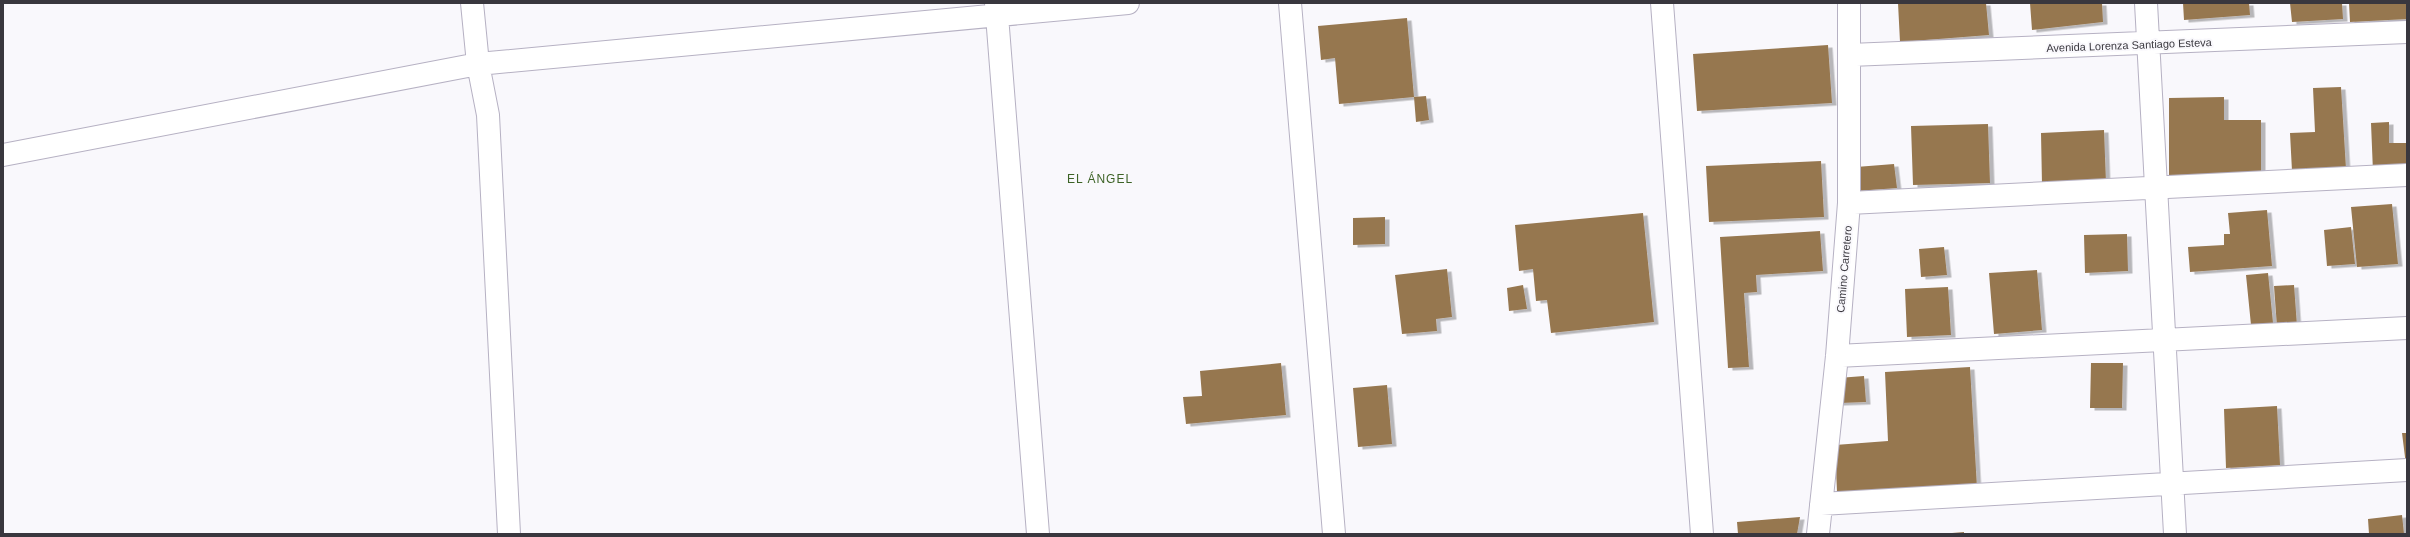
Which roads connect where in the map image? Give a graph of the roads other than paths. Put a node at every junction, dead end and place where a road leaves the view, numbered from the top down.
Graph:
1 (472, 3) edge
2 (1128, 3) edge
3 (1290, 3) edge
4 (1662, 3) edge
5 (1849, 3) edge
6 (2146, 3) edge
7 (996, 9) edge
8 (2407, 32) edge
9 (2148, 44) junction
10 (1850, 55) junction
11 (478, 64) junction
12 (3, 155) edge
13 (2407, 175) edge
14 (2156, 187) junction
15 (1849, 203) junction
16 (2407, 328) edge
17 (2165, 340) junction
18 (1837, 356) junction
19 (2407, 470) edge
20 (2173, 484) junction
21 (1821, 504) junction
22 (509, 534) edge
23 (1038, 534) edge
24 (1334, 534) edge
25 (1702, 534) edge
26 (1818, 534) edge
27 (2176, 534) edge

1 - 11 street
2 - 7 street
3 - 24 street
4 - 25 street
5 - 10 street, Camino Carretero
6 - 9 street
7 - 11 street
7 - 23 street
8 - 9 street, Avenida Lorenza Santiago Esteva
9 - 10 street, Avenida Lorenza Santiago Esteva
9 - 14 street
10 - 15 street, Camino Carretero
11 - 12 street
11 - 22 street
13 - 14 street
14 - 15 street
14 - 17 street
15 - 18 street, Camino Carretero
16 - 17 street
17 - 18 street
17 - 20 street
18 - 21 street, Camino Carretero
19 - 20 street
20 - 21 street
20 - 27 street
21 - 26 street, Camino Carretero

